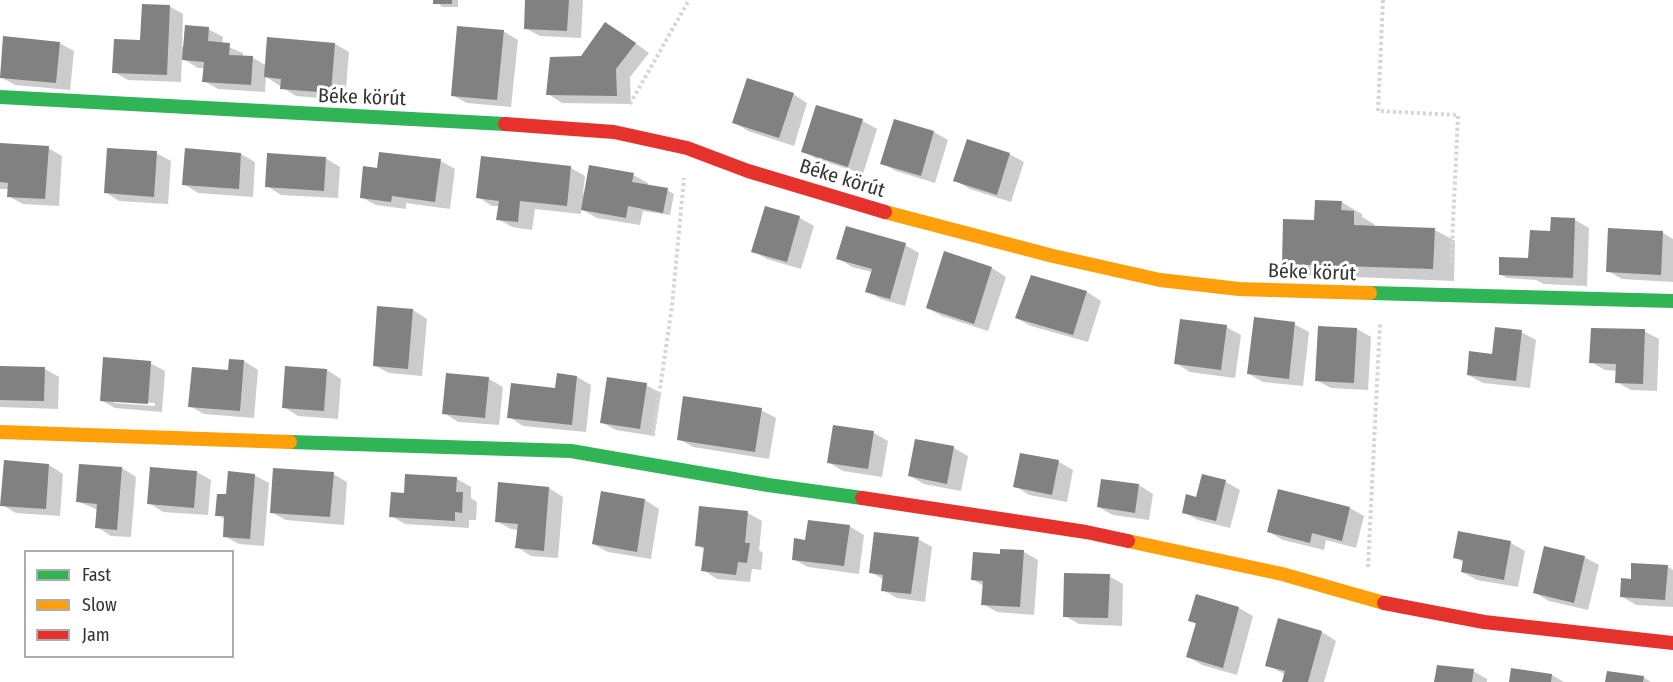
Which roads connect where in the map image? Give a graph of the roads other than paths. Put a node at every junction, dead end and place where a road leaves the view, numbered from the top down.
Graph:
1 (0, 97) edge
2 (1673, 301) edge
3 (0, 432) edge
4 (1673, 643) edge

1 - 2 street, Béke körút
3 - 4 street

